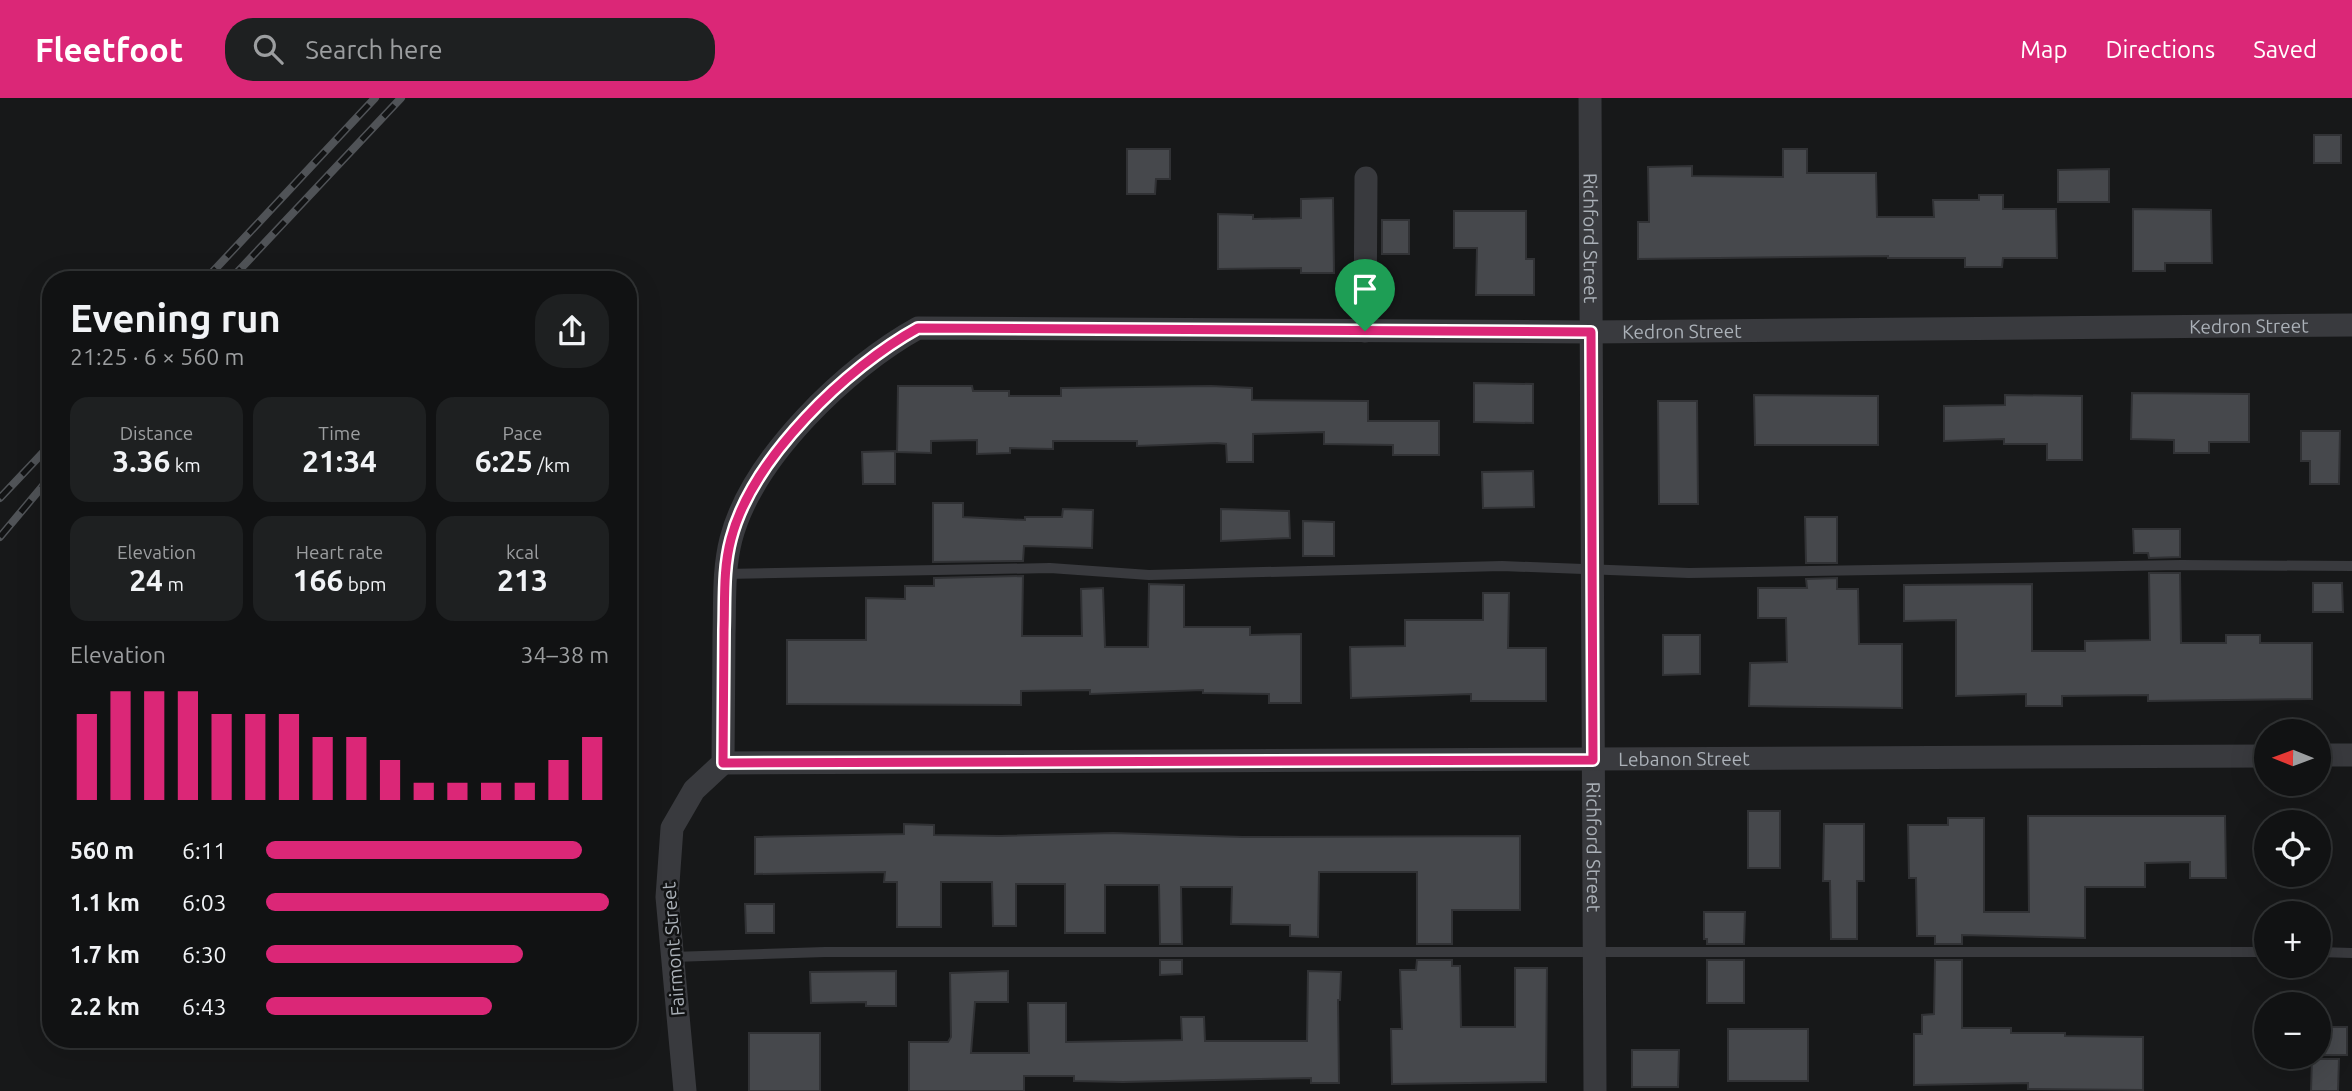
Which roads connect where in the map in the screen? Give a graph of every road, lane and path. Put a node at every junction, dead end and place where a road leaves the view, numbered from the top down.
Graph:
1 (1591, 98) edge
2 (1366, 178) dead end
3 (2352, 325) edge
4 (1365, 331) junction
5 (1591, 332) junction
6 (2352, 566) edge
7 (1592, 568) junction
8 (725, 574) junction
9 (2254, 755) edge
10 (2331, 755) edge
11 (2352, 755) edge
12 (1593, 760) junction
13 (723, 763) junction
14 (1594, 952) junction
15 (2254, 952) edge
16 (2331, 952) edge
17 (2352, 953) edge
18 (672, 957) junction
19 (685, 1091) edge
20 (1595, 1091) edge

1 - 5 street, Richford Street
2 - 4 street
3 - 5 street, Kedron Street
4 - 5 street, Kedron Street
4 - 8 street, Kedron Street
5 - 7 street, Richford Street
6 - 7 lane
7 - 8 lane
7 - 12 street, Richford Street
8 - 13 street
9 - 12 street, Lebanon Street
10 - 11 street
12 - 13 street, Lebanon Street
12 - 14 street, Richford Street
13 - 18 street, Fairmont Street
14 - 15 lane
14 - 18 lane
14 - 20 street, Richford Street
16 - 17 lane
18 - 19 street, Fairmont Street

